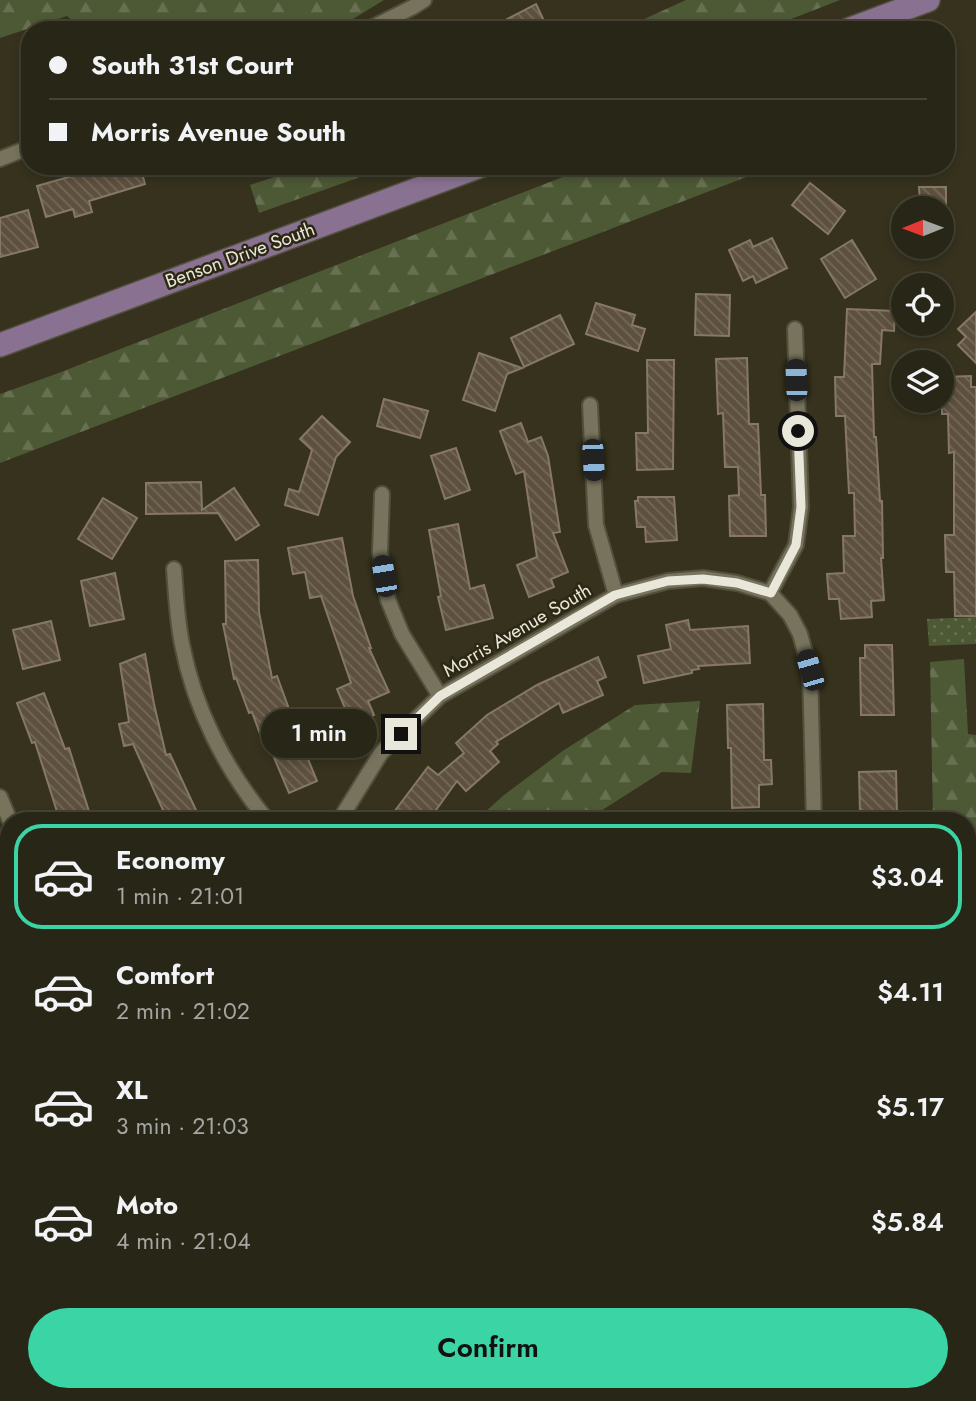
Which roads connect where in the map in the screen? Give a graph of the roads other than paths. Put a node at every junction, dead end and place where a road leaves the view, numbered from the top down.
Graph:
1 (424, 0) edge
2 (928, 0) edge
3 (385, 21) edge
4 (872, 21) edge
5 (21, 151) edge
6 (0, 159) edge
7 (456, 175) edge
8 (795, 329) dead end
9 (0, 345) edge
10 (590, 405) dead end
11 (382, 494) dead end
12 (174, 569) dead end
13 (771, 593) junction
14 (615, 595) junction
15 (440, 696) junction
16 (261, 812) edge
17 (345, 812) edge
18 (814, 812) edge

1 - 3 street
2 - 4 main road
5 - 6 street
7 - 9 main road, Benson Drive South
8 - 13 street
10 - 14 street
11 - 15 street
12 - 16 street
13 - 14 street, Morris Avenue South
13 - 18 street
14 - 15 street, Morris Avenue South
15 - 17 street, Morris Avenue South

